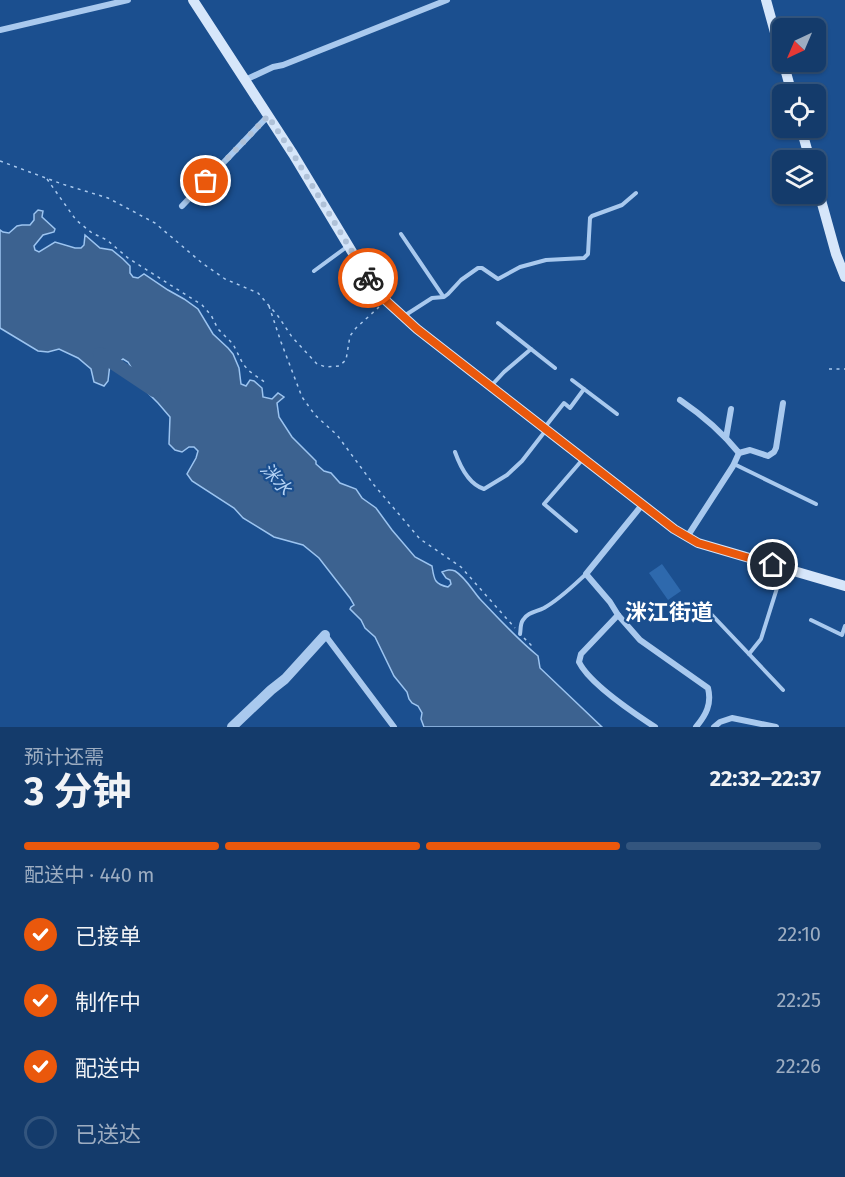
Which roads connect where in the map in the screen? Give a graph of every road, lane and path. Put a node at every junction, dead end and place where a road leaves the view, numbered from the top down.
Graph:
1 (128, 0) edge
2 (194, 0) edge
3 (447, 0) edge
4 (766, 0) edge
5 (0, 30) edge
6 (245, 80) junction
7 (789, 84) edge
8 (268, 116) junction
9 (0, 161) edge
10 (46, 178) junction
11 (636, 193) dead end
12 (822, 204) edge
13 (182, 206) dead end
14 (401, 234) dead end
15 (348, 246) junction
16 (314, 271) dead end
17 (845, 277) edge
18 (444, 297) junction
19 (386, 300) junction
20 (269, 304) junction
21 (404, 317) junction
22 (498, 323) dead end
23 (531, 349) junction
24 (555, 368) dead end
25 (829, 369) dead end
26 (845, 369) edge
27 (572, 380) dead end
28 (266, 383) dead end
29 (491, 386) junction
30 (584, 389) junction
31 (680, 400) dead end
32 (783, 403) dead end
33 (731, 409) dead end
34 (617, 414) dead end
35 (545, 429) junction
36 (726, 438) junction
37 (455, 452) dead end
38 (739, 453) junction
39 (584, 459) junction
40 (734, 464) junction
41 (816, 504) dead end
42 (642, 505) junction
43 (576, 531) dead end
44 (687, 537) junction
45 (783, 568) junction
46 (586, 574) junction
47 (845, 586) edge
48 (618, 615) junction
49 (712, 615) dead end
50 (811, 620) dead end
51 (845, 626) edge
52 (520, 634) junction
53 (325, 635) joint
54 (534, 648) dead end
55 (749, 654) junction
56 (783, 690) dead end
57 (232, 727) edge
58 (394, 727) edge
59 (655, 727) edge
60 (696, 727) edge
61 (714, 727) edge
62 (776, 727) edge

1 - 5 street
2 - 6 main road
3 - 6 street
4 - 7 main road
6 - 8 main road
8 - 13 street
8 - 15 main road
9 - 10 path
10 - 20 path
10 - 28 path
11 - 18 lane
12 - 17 main road
14 - 18 lane
15 - 16 lane
15 - 19 main road
18 - 21 lane
19 - 20 path
19 - 21 main road
20 - 52 path
21 - 29 main road
22 - 23 lane
23 - 24 lane
23 - 29 lane
25 - 26 path
27 - 30 lane
29 - 35 main road
30 - 34 lane
30 - 35 lane
31 - 36 street
32 - 38 street
33 - 36 street
35 - 37 lane
35 - 39 main road
36 - 38 street
38 - 40 street
39 - 42 main road
39 - 43 lane
40 - 41 lane
40 - 44 street
42 - 44 main road
42 - 46 street
44 - 45 main road
45 - 47 main road
45 - 55 lane
46 - 48 street
46 - 52 lane
48 - 59 street
48 - 60 street
49 - 55 lane
50 - 51 lane
52 - 54 path
53 - 57 street
53 - 58 street
55 - 56 lane
61 - 62 street

